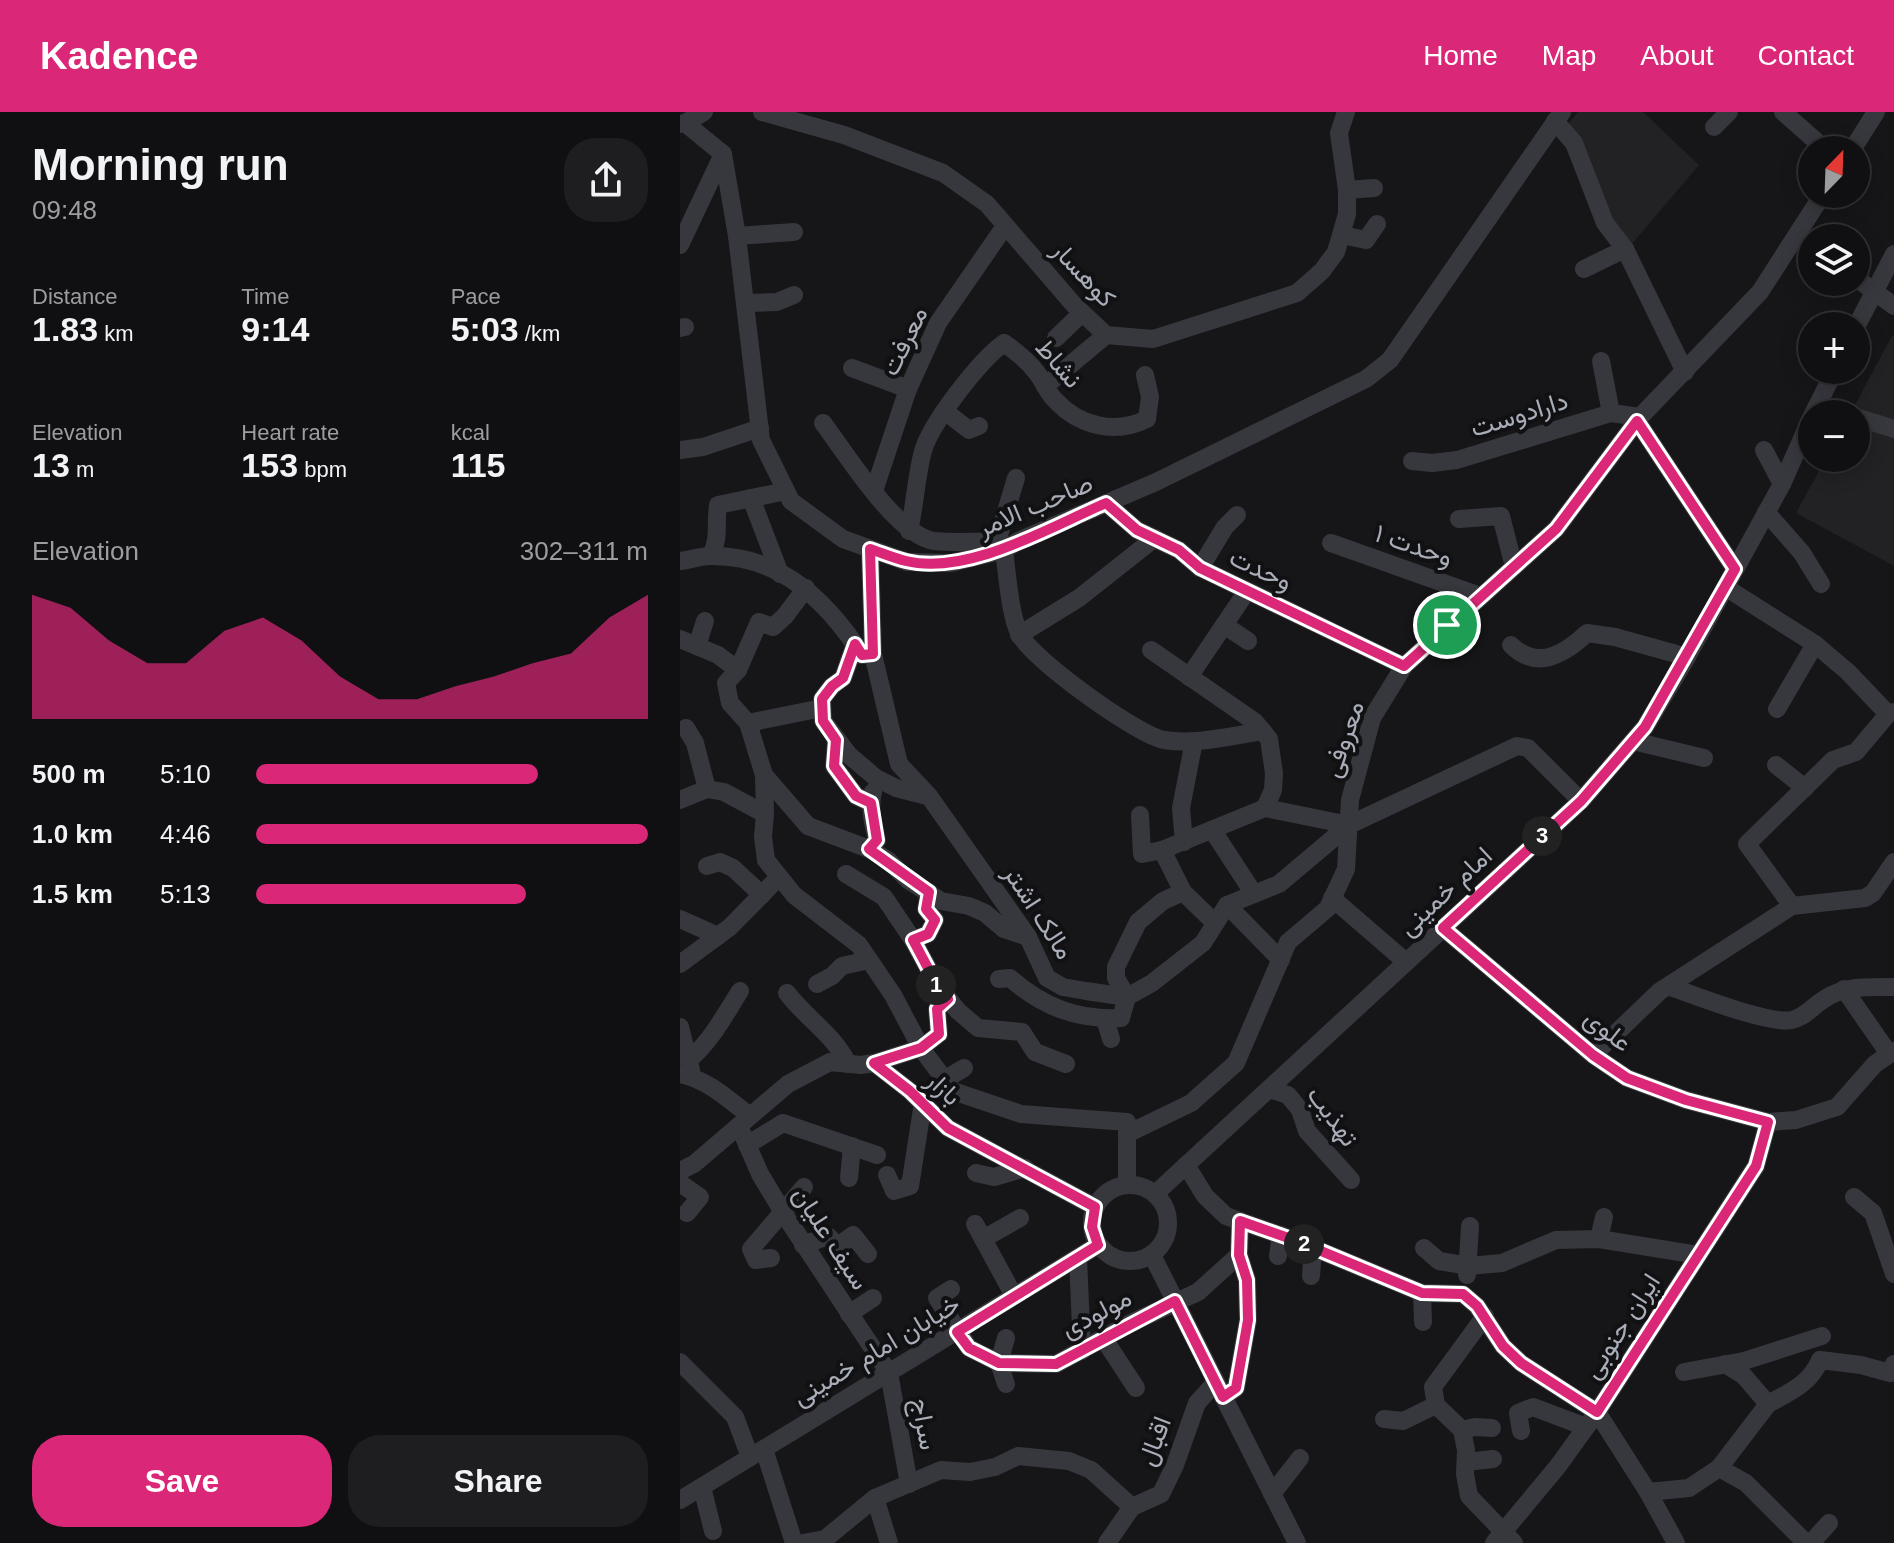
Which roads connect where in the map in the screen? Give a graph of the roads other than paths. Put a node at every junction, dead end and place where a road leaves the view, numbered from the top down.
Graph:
1 (704, 112) edge
2 (762, 112) edge
3 (1346, 112) edge
4 (1729, 112) edge
5 (1783, 112) edge
6 (1853, 112) edge
7 (1559, 117) edge
8 (1872, 118) edge
9 (682, 124) edge
10 (1714, 127) dead end
11 (1810, 136) edge
12 (1861, 136) edge
13 (723, 154) junction
14 (1374, 188) dead end
15 (1347, 190) junction
16 (1377, 224) dead end
17 (1005, 226) junction
18 (794, 232) dead end
19 (1342, 235) junction
20 (737, 236) junction
21 (680, 245) edge
22 (1798, 247) edge
23 (1625, 249) junction
24 (1894, 254) edge
25 (1584, 269) dead end
26 (1870, 288) edge
27 (1874, 291) junction
28 (794, 295) dead end
29 (745, 303) junction
30 (1894, 306) edge
31 (1864, 312) edge
32 (1082, 313) junction
33 (1106, 335) junction
34 (1056, 338) dead end
35 (1601, 361) dead end
36 (852, 368) dead end
37 (1685, 372) junction
38 (1145, 375) dead end
39 (1045, 386) junction
40 (908, 389) junction
41 (946, 412) junction
42 (1611, 413) junction
43 (1639, 419) junction
44 (1870, 421) edge
45 (823, 423) dead end
46 (979, 426) dead end
47 (760, 428) junction
48 (1894, 429) edge
49 (892, 442) junction
50 (1798, 448) edge
51 (680, 450) edge
52 (1764, 450) dead end
53 (922, 459) junction
54 (1412, 461) dead end
55 (1016, 478) dead end
56 (1782, 484) junction
57 (786, 491) junction
58 (874, 491) junction
59 (751, 498) junction
60 (1106, 503) junction
61 (1766, 512) junction
62 (1237, 515) dead end
63 (1459, 519) dead end
64 (909, 531) junction
65 (1155, 538) junction
66 (1331, 543) dead end
67 (1000, 546) junction
68 (870, 549) junction
69 (711, 556) junction
70 (680, 561) edge
71 (1514, 567) junction
72 (1200, 568) junction
73 (1735, 569) junction
74 (780, 574) junction
75 (1821, 584) dead end
76 (1725, 587) junction
77 (806, 588) junction
78 (1247, 591) junction
79 (1480, 596) junction
80 (705, 621) dead end
81 (1224, 625) junction
82 (1019, 635) junction
83 (1248, 641) dead end
84 (689, 643) edge
85 (855, 644) junction
86 (1815, 644) junction
87 (1511, 645) dead end
88 (1151, 650) dead end
89 (873, 654) junction
90 (1687, 657) junction
91 (1404, 666) junction
92 (738, 670) junction
93 (1189, 677) junction
94 (822, 708) junction
95 (1777, 709) dead end
96 (1891, 713) edge
97 (748, 723) junction
98 (686, 728) dead end
99 (1263, 731) junction
100 (836, 740) junction
101 (1194, 741) junction
102 (1633, 741) junction
103 (1704, 758) dead end
104 (1776, 765) dead end
105 (764, 775) junction
106 (876, 778) junction
107 (1805, 788) junction
108 (707, 789) junction
109 (929, 796) junction
110 (680, 800) edge
111 (1581, 801) junction
112 (871, 803) junction
113 (1265, 808) junction
114 (765, 814) junction
115 (1140, 815) dead end
116 (1349, 825) junction
117 (1213, 831) junction
118 (1184, 842) junction
119 (869, 849) junction
120 (1162, 850) junction
121 (1894, 862) edge
122 (707, 866) dead end
123 (846, 874) dead end
124 (779, 877) junction
125 (959, 889) dead end
126 (929, 892) junction
127 (1183, 892) junction
128 (1254, 894) junction
129 (762, 895) junction
130 (1332, 898) junction
131 (1227, 905) junction
132 (969, 906) junction
133 (1792, 906) junction
134 (680, 919) edge
135 (1214, 922) junction
136 (1443, 928) junction
137 (718, 936) junction
138 (1028, 937) junction
139 (913, 940) junction
140 (869, 960) junction
141 (1281, 960) junction
142 (1406, 962) junction
143 (680, 964) edge
144 (999, 979) dead end
145 (1054, 981) junction
146 (817, 984) dead end
147 (1668, 986) junction
148 (1894, 987) edge
149 (1844, 989) junction
150 (740, 991) dead end
151 (787, 993) dead end
152 (1127, 997) junction
153 (948, 999) junction
154 (1041, 1003) junction
155 (1105, 1019) junction
156 (680, 1027) edge
157 (1022, 1032) junction
158 (1111, 1039) dead end
159 (921, 1048) junction
160 (1892, 1052) edge
161 (1593, 1055) junction
162 (874, 1063) junction
163 (848, 1064) junction
164 (1066, 1064) dead end
165 (964, 1068) dead end
166 (684, 1072) edge
167 (944, 1080) junction
168 (1269, 1089) junction
169 (923, 1103) junction
170 (745, 1121) junction
171 (1768, 1122) junction
172 (1127, 1128) junction
173 (747, 1145) junction
174 (852, 1146) junction
175 (877, 1155) dead end
176 (1186, 1165) junction
177 (1025, 1168) junction
178 (680, 1171) edge
179 (976, 1173) dead end
180 (887, 1175) dead end
181 (849, 1178) dead end
182 (1351, 1180) dead end
183 (680, 1183) edge
184 (1127, 1185) junction
185 (804, 1187) dead end
186 (1155, 1194) junction
187 (1854, 1197) dead end
188 (1095, 1207) junction
189 (687, 1213) dead end
190 (1873, 1213) junction
191 (784, 1214) junction
192 (1604, 1217) dead end
193 (1020, 1218) dead end
194 (1240, 1221) junction
195 (1894, 1223) edge
196 (1470, 1226) dead end
197 (1281, 1235) junction
198 (1599, 1239) junction
199 (803, 1245) junction
200 (1098, 1245) junction
201 (1313, 1248) junction
202 (1424, 1248) dead end
203 (868, 1254) dead end
204 (1152, 1255) junction
205 (1239, 1255) junction
206 (1698, 1255) junction
207 (1278, 1256) dead end
208 (771, 1258) dead end
209 (1078, 1258) junction
210 (1469, 1266) junction
211 (1894, 1274) edge
212 (1311, 1276) dead end
213 (951, 1289) dead end
214 (1422, 1293) junction
215 (1463, 1294) junction
216 (1014, 1296) junction
217 (873, 1298) dead end
218 (1175, 1301) junction
219 (849, 1314) junction
220 (1485, 1316) junction
221 (1423, 1322) dead end
222 (957, 1332) junction
223 (1822, 1336) dead end
224 (1006, 1338) dead end
225 (1104, 1339) junction
226 (1082, 1351) junction
227 (680, 1362) edge
228 (999, 1363) junction
229 (1725, 1364) junction
230 (1894, 1364) edge
231 (1684, 1372) dead end
232 (889, 1373) junction
233 (1006, 1384) dead end
234 (1136, 1388) dead end
235 (1220, 1390) junction
236 (1768, 1404) junction
237 (1436, 1405) junction
238 (1384, 1419) dead end
239 (1592, 1419) junction
240 (1492, 1428) dead end
241 (1462, 1430) junction
242 (1521, 1431) dead end
243 (757, 1453) junction
244 (1300, 1458) dead end
245 (1493, 1459) dead end
246 (1466, 1462) junction
247 (1719, 1468) junction
248 (909, 1484) junction
249 (702, 1487) junction
250 (1648, 1492) junction
251 (1272, 1494) junction
252 (875, 1498) junction
253 (680, 1500) edge
254 (1132, 1507) junction
255 (1829, 1523) dead end
256 (713, 1531) dead end
257 (1504, 1540) edge
258 (803, 1542) edge
259 (889, 1543) edge
260 (1107, 1543) edge
261 (1297, 1543) edge
262 (1676, 1543) edge
263 (1809, 1543) edge

1 - 9 street
2 - 17 street, کوهسار
3 - 15 street, کوهسار
4 - 10 street
5 - 11 street
6 - 8 street
7 - 23 street
7 - 60 street, صاحب الامر
8 - 12 street
9 - 13 street
13 - 20 street, صاحب الامر
13 - 21 street
14 - 15 street
15 - 19 street, کوهسار
16 - 19 street
17 - 32 street, کوهسار
17 - 40 street, معرفت
18 - 20 street
19 - 33 street, کوهسار
20 - 29 street, صاحب الامر
22 - 37 street, معروفی
23 - 25 street
23 - 37 street
24 - 27 street
26 - 27 street
27 - 30 street
27 - 31 street
28 - 29 street
29 - 47 street, صاحب الامر
32 - 33 street, کوهسار
32 - 34 street
33 - 39 street
35 - 42 street
36 - 40 street
37 - 43 street, معروفی
38 - 39 street, نشاط
39 - 41 street, نشاط
40 - 49 street, معرفت
41 - 46 street
41 - 53 street, نشاط
42 - 43 street, دارادوست
42 - 54 street, دارادوست
43 - 71 street, معروفی
43 - 73 street
44 - 48 street
45 - 58 street
47 - 51 street
47 - 57 street, صاحب الامر
49 - 53 street
49 - 58 street, معرفت
50 - 56 street, امام خمینی
52 - 56 street
53 - 64 street, نشاط
55 - 67 street
56 - 61 street, امام خمینی
57 - 59 street
57 - 68 street, صاحب الامر
58 - 64 street
59 - 69 street
59 - 74 street
60 - 65 street, وحدت
60 - 67 street, صاحب الامر
61 - 73 street, امام خمینی
61 - 75 street
62 - 72 street
63 - 71 street
64 - 67 street
65 - 72 street, وحدت
65 - 82 street
66 - 79 street, وحدت ۱
67 - 68 street, صاحب الامر
67 - 82 street
68 - 89 street, مالک اشتر
69 - 70 street
69 - 74 street
71 - 79 street, معروفی
72 - 78 street, وحدت
73 - 76 street, امام خمینی
74 - 77 street
76 - 86 street
76 - 90 street, امام خمینی
77 - 85 street
77 - 92 street
78 - 81 street
78 - 91 street, وحدت
79 - 91 street, معروفی
80 - 84 street
81 - 83 street
81 - 93 street
82 - 101 street
84 - 92 street
85 - 89 street
85 - 94 street
86 - 95 street
86 - 96 street
87 - 90 street
88 - 93 street
89 - 109 street, مالک اشتر
90 - 102 street, امام خمینی
91 - 116 street, معروفی
92 - 97 street
93 - 99 street
94 - 97 street
94 - 100 street
96 - 107 street
97 - 105 street
98 - 108 street
99 - 101 street
99 - 113 street
100 - 106 street
100 - 112 street
101 - 118 street
102 - 103 street
102 - 111 street, امام خمینی
104 - 107 street
105 - 114 street
105 - 119 street
106 - 109 street
106 - 112 street
107 - 133 street
108 - 110 street
108 - 114 street
109 - 138 street, مالک اشتر
111 - 116 street
111 - 136 street, امام خمینی
112 - 119 street
113 - 116 street
113 - 117 street
114 - 124 street
115 - 120 street
116 - 128 street
116 - 130 street, معروفی
117 - 118 street
117 - 128 street
118 - 120 street
119 - 126 street
120 - 127 street
121 - 133 street
122 - 129 street
123 - 139 street
124 - 129 street
124 - 140 street
125 - 132 street
126 - 132 street
126 - 139 street
127 - 135 street
127 - 152 street
128 - 131 street
129 - 137 street
130 - 141 street, معروفی
130 - 142 street
131 - 135 street
131 - 141 street
132 - 138 street
133 - 147 street
134 - 137 street
135 - 152 street
136 - 142 street, امام خمینی
136 - 161 street, علوی
137 - 143 street
138 - 145 street, مالک اشتر
139 - 153 street
140 - 146 street
140 - 159 street
141 - 172 street, معروفی
142 - 168 street, امام خمینی
144 - 154 street
145 - 152 street, مالک اشتر
145 - 154 street
147 - 149 street
147 - 161 street
148 - 149 street
149 - 160 street
150 - 166 street
151 - 163 street
152 - 155 street
153 - 157 street
153 - 159 street
154 - 155 street
154 - 157 street
155 - 158 street
156 - 166 street
157 - 164 street
159 - 162 street
159 - 167 street
160 - 171 street
161 - 171 street, علوی
162 - 163 street
162 - 169 street, بازار
163 - 170 street
165 - 167 street
166 - 170 street
167 - 172 street
168 - 176 street, امام خمینی
168 - 182 street, تهذیب
169 - 177 street, بازار
169 - 180 street
170 - 173 street, سیف علیان
170 - 178 street
171 - 206 street, ایران جنوبی
172 - 184 street
173 - 174 street
173 - 191 street, سیف علیان
174 - 175 street
174 - 181 street
176 - 186 street, امام خمینی
176 - 194 street
177 - 179 street
177 - 188 street, بازار
183 - 189 street
184 - 186 street
184 - 188 street
185 - 191 street
186 - 204 street
187 - 190 street
188 - 200 street
190 - 195 street
190 - 211 street
191 - 199 street, سیف علیان
191 - 208 street
192 - 198 street
193 - 216 street
194 - 197 street
194 - 205 street, اقبال
196 - 210 street
197 - 201 street
197 - 207 street
198 - 206 street
198 - 210 street
199 - 203 street
199 - 219 street, سیف علیان
200 - 204 street
200 - 209 street, خیابان امام خمینی
201 - 212 street
201 - 214 street
202 - 210 street
204 - 218 street
205 - 218 street, مولودی
205 - 235 street, اقبال
206 - 239 street, ایران جنوبی
209 - 216 street, خیابان امام خمینی
209 - 226 street
210 - 215 street
213 - 222 street
214 - 215 street
214 - 221 street
215 - 220 street
216 - 222 street, خیابان امام خمینی
217 - 219 street
218 - 225 street, مولودی
218 - 235 street
219 - 232 street, سیف علیان
220 - 237 street
220 - 239 street
222 - 228 street, مولودی
222 - 232 street, خیابان امام خمینی
223 - 229 street
224 - 228 street
225 - 226 street, مولودی
225 - 234 street
226 - 228 street, مولودی
227 - 243 street
228 - 233 street
229 - 231 street
229 - 236 street
230 - 236 street
232 - 243 street, خیابان امام خمینی
232 - 248 street, سراج
235 - 251 street
235 - 254 street, اقبال
236 - 247 street
237 - 238 street
237 - 241 street
239 - 242 street
239 - 250 street
239 - 257 street, ایران جنوبی
240 - 241 street
241 - 246 street
243 - 249 street, خیابان امام خمینی
243 - 258 street
244 - 251 street
245 - 246 street
246 - 257 street
247 - 250 street
247 - 263 street
248 - 252 street
248 - 254 street
249 - 253 street, خیابان امام خمینی
249 - 256 street
250 - 262 street
251 - 261 street
252 - 258 street
252 - 259 street
254 - 260 street
255 - 263 street

